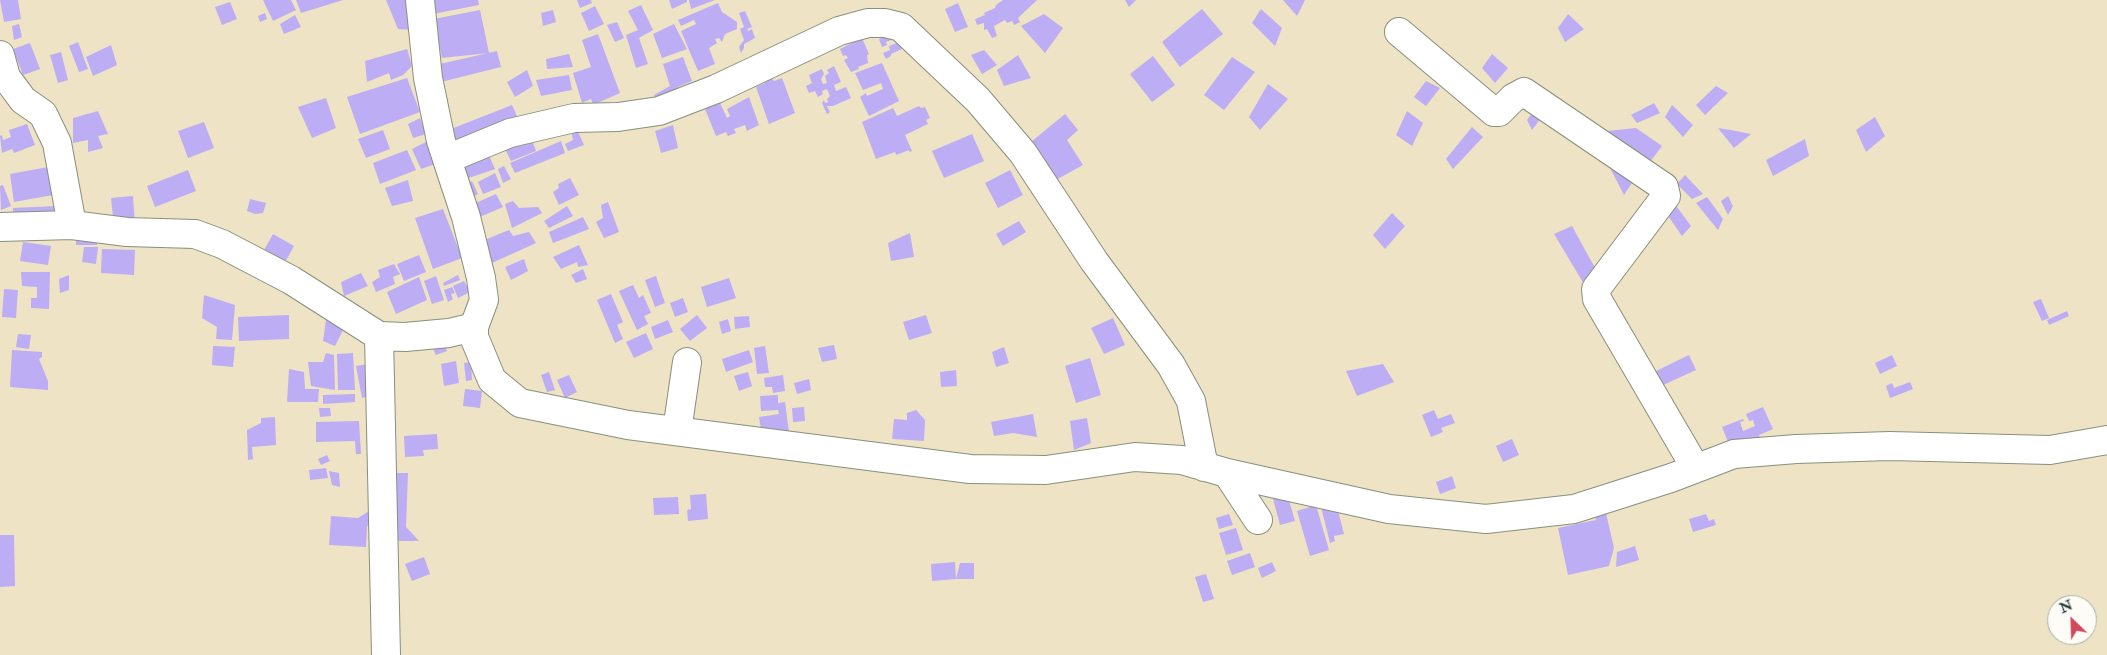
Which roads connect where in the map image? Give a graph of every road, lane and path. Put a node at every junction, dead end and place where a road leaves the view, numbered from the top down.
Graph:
1 (420, 0) edge
2 (1399, 32) dead end
3 (0, 55) edge
4 (447, 159) junction
5 (72, 225) junction
6 (0, 227) edge
7 (474, 327) junction
8 (380, 336) junction
9 (688, 362) dead end
10 (677, 432) junction
11 (2107, 440) edge
12 (1695, 467) junction
13 (1216, 470) junction
14 (1258, 520) dead end
15 (386, 655) edge

1 - 4 street
2 - 12 street
3 - 5 street
4 - 7 street
4 - 13 street
5 - 6 street
5 - 8 street
7 - 8 street
7 - 10 street
8 - 15 street
9 - 10 street
10 - 13 street
11 - 12 street
12 - 13 street
13 - 14 street

